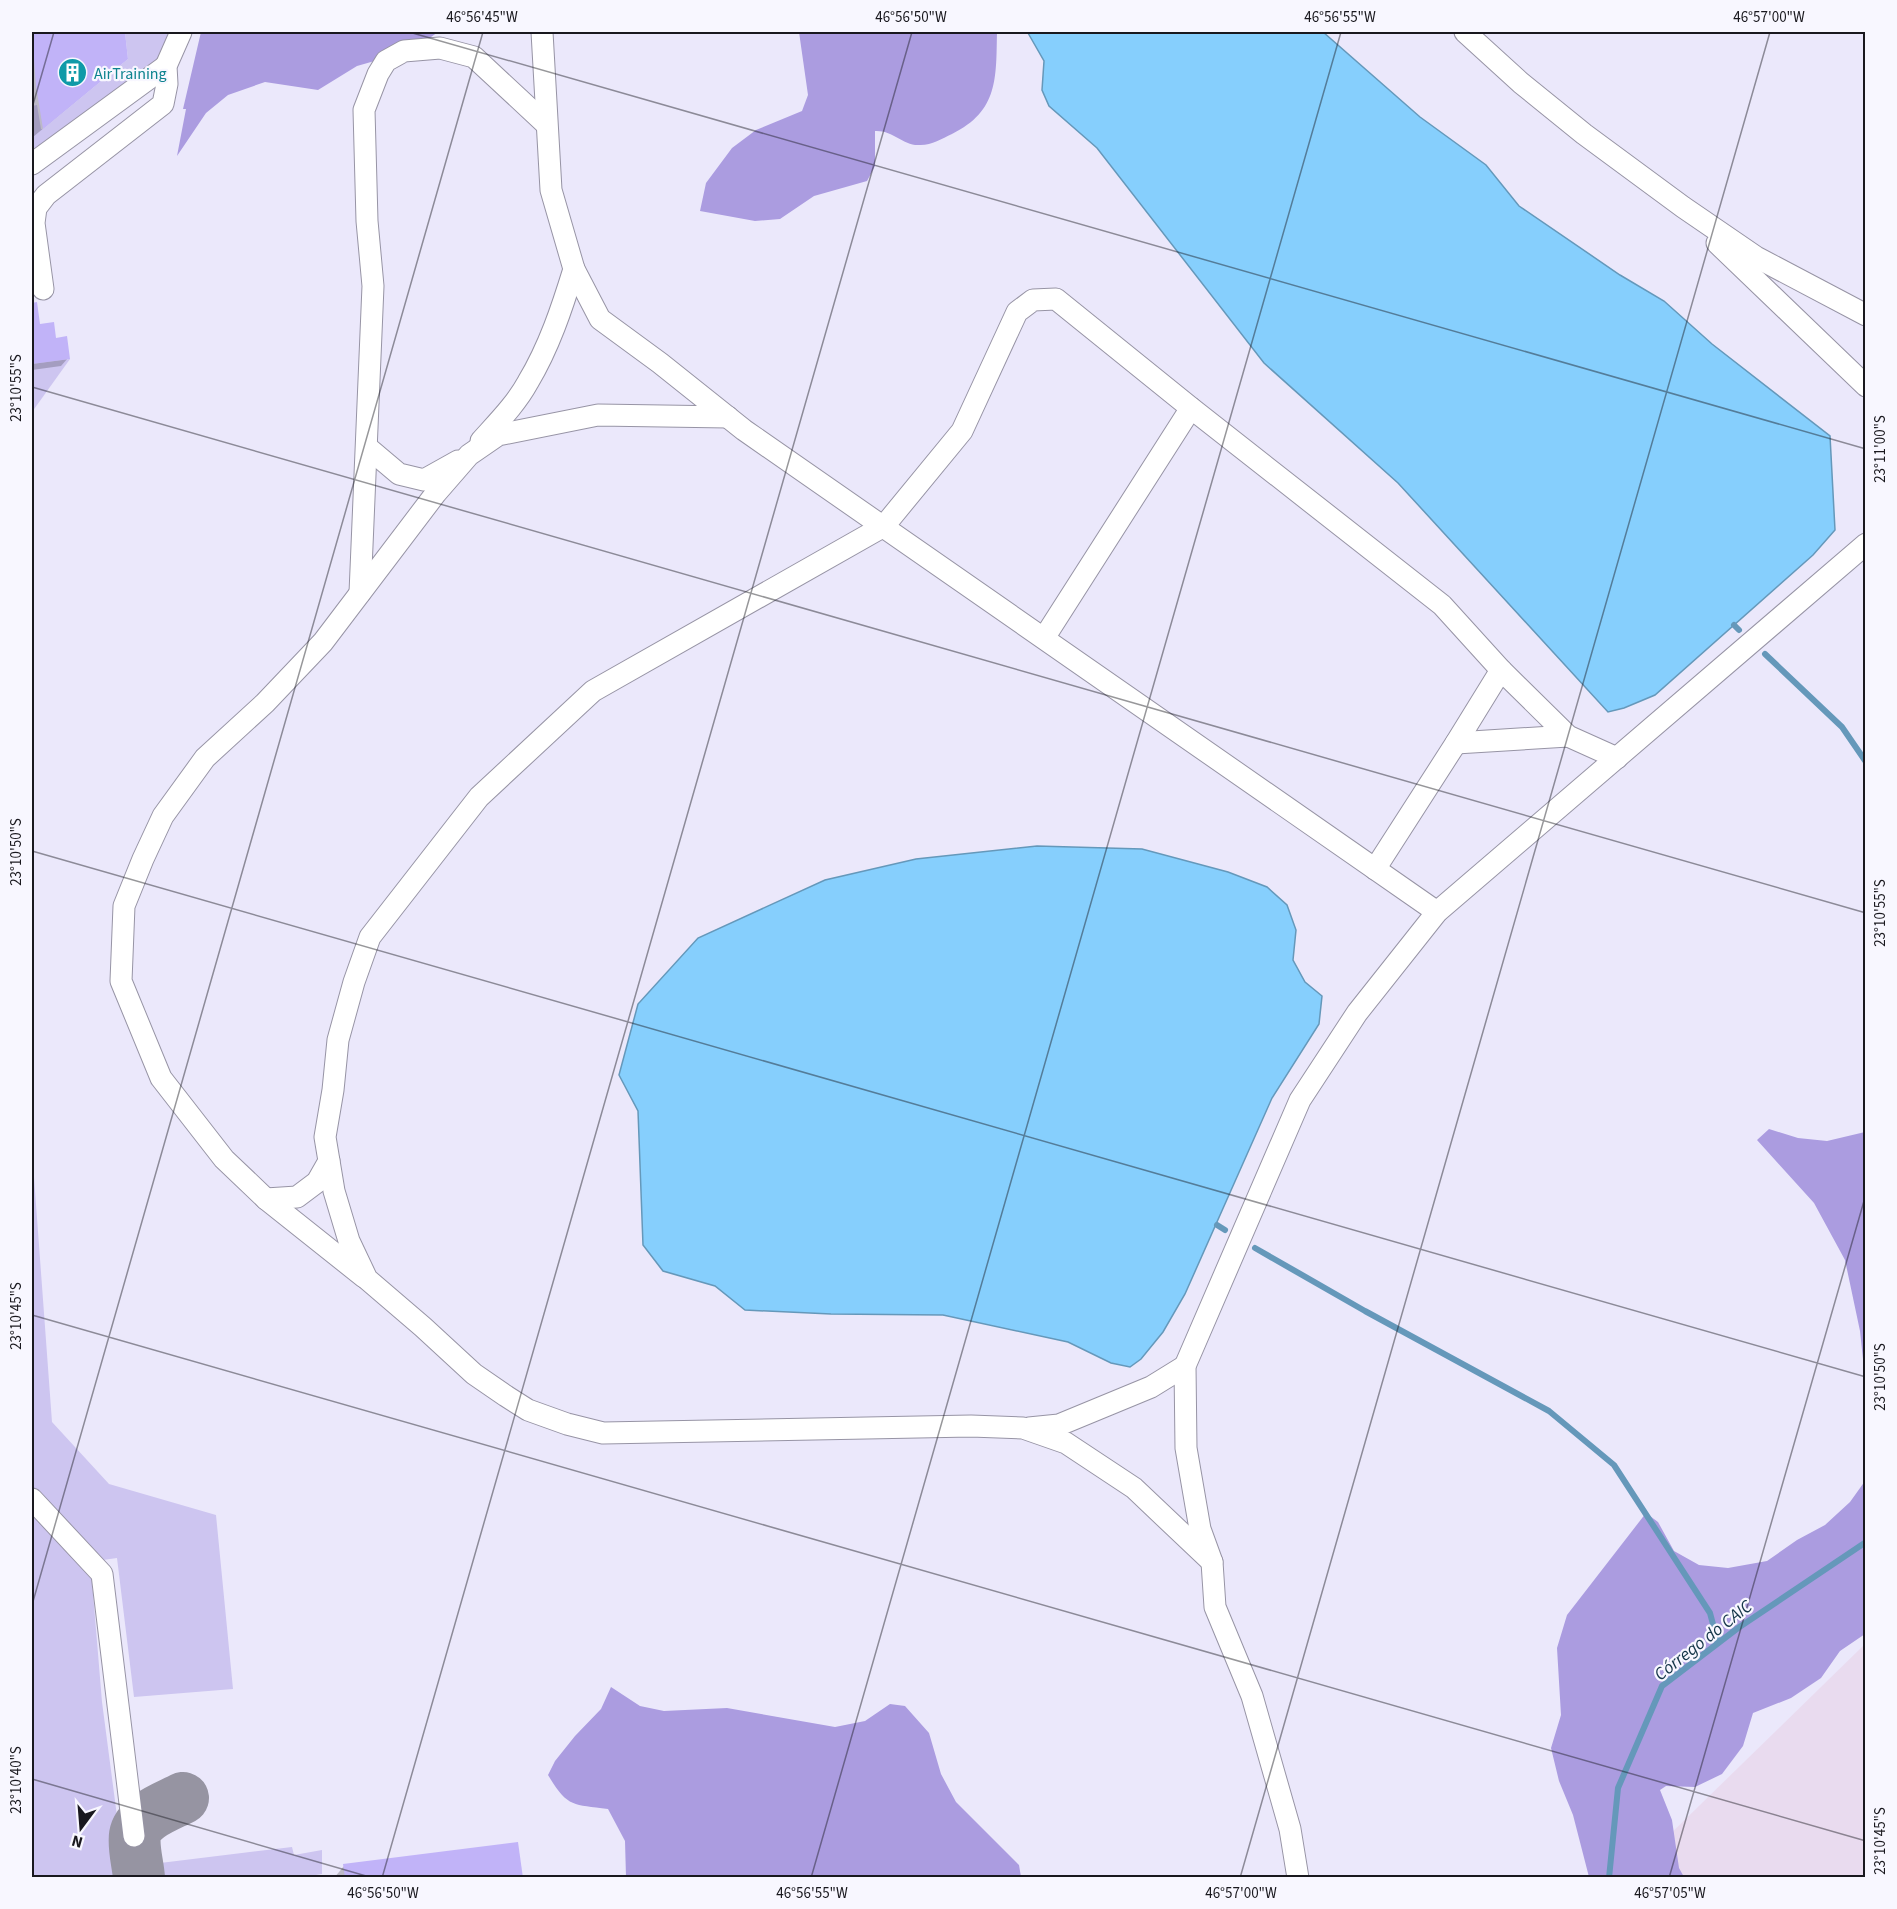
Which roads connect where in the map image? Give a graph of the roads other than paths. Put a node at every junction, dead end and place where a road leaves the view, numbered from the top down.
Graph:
1 (181, 32) edge
2 (542, 32) edge
3 (1465, 32) edge
4 (166, 75) junction
5 (546, 124) junction
6 (32, 164) edge
7 (1673, 200) junction
8 (574, 269) junction
9 (43, 289) dead end
10 (1866, 315) edge
11 (1866, 386) edge
12 (1191, 408) junction
13 (728, 417) junction
14 (367, 447) junction
15 (469, 455) junction
16 (884, 526) junction
17 (1866, 544) edge
18 (360, 593) junction
19 (1044, 638) junction
20 (1501, 670) junction
21 (1568, 736) junction
22 (1456, 742) junction
23 (1617, 758) junction
24 (1375, 869) junction
25 (1437, 912) junction
26 (329, 1161) junction
27 (266, 1199) junction
28 (367, 1279) junction
29 (1185, 1366) junction
30 (1023, 1428) junction
31 (32, 1499) edge
32 (1212, 1562) junction
33 (134, 1836) dead end
34 (1298, 1878) edge

1 - 4 street
2 - 5 street
3 - 7 street
4 - 6 street
4 - 9 street
5 - 8 street
5 - 14 street
7 - 10 street
7 - 11 street
8 - 13 street
8 - 15 street
12 - 16 street
12 - 19 street
12 - 20 street
13 - 15 street
13 - 16 street
14 - 15 street
14 - 18 street
15 - 18 street
16 - 19 street
16 - 26 street
17 - 23 street
18 - 27 street
19 - 24 street
20 - 21 street
20 - 22 street
21 - 22 street
21 - 23 street
22 - 24 street
23 - 25 street
24 - 25 street
25 - 29 street
26 - 27 street
26 - 28 street
27 - 28 street
28 - 30 street
29 - 30 street
29 - 32 street
30 - 32 street
31 - 33 street
32 - 34 street

